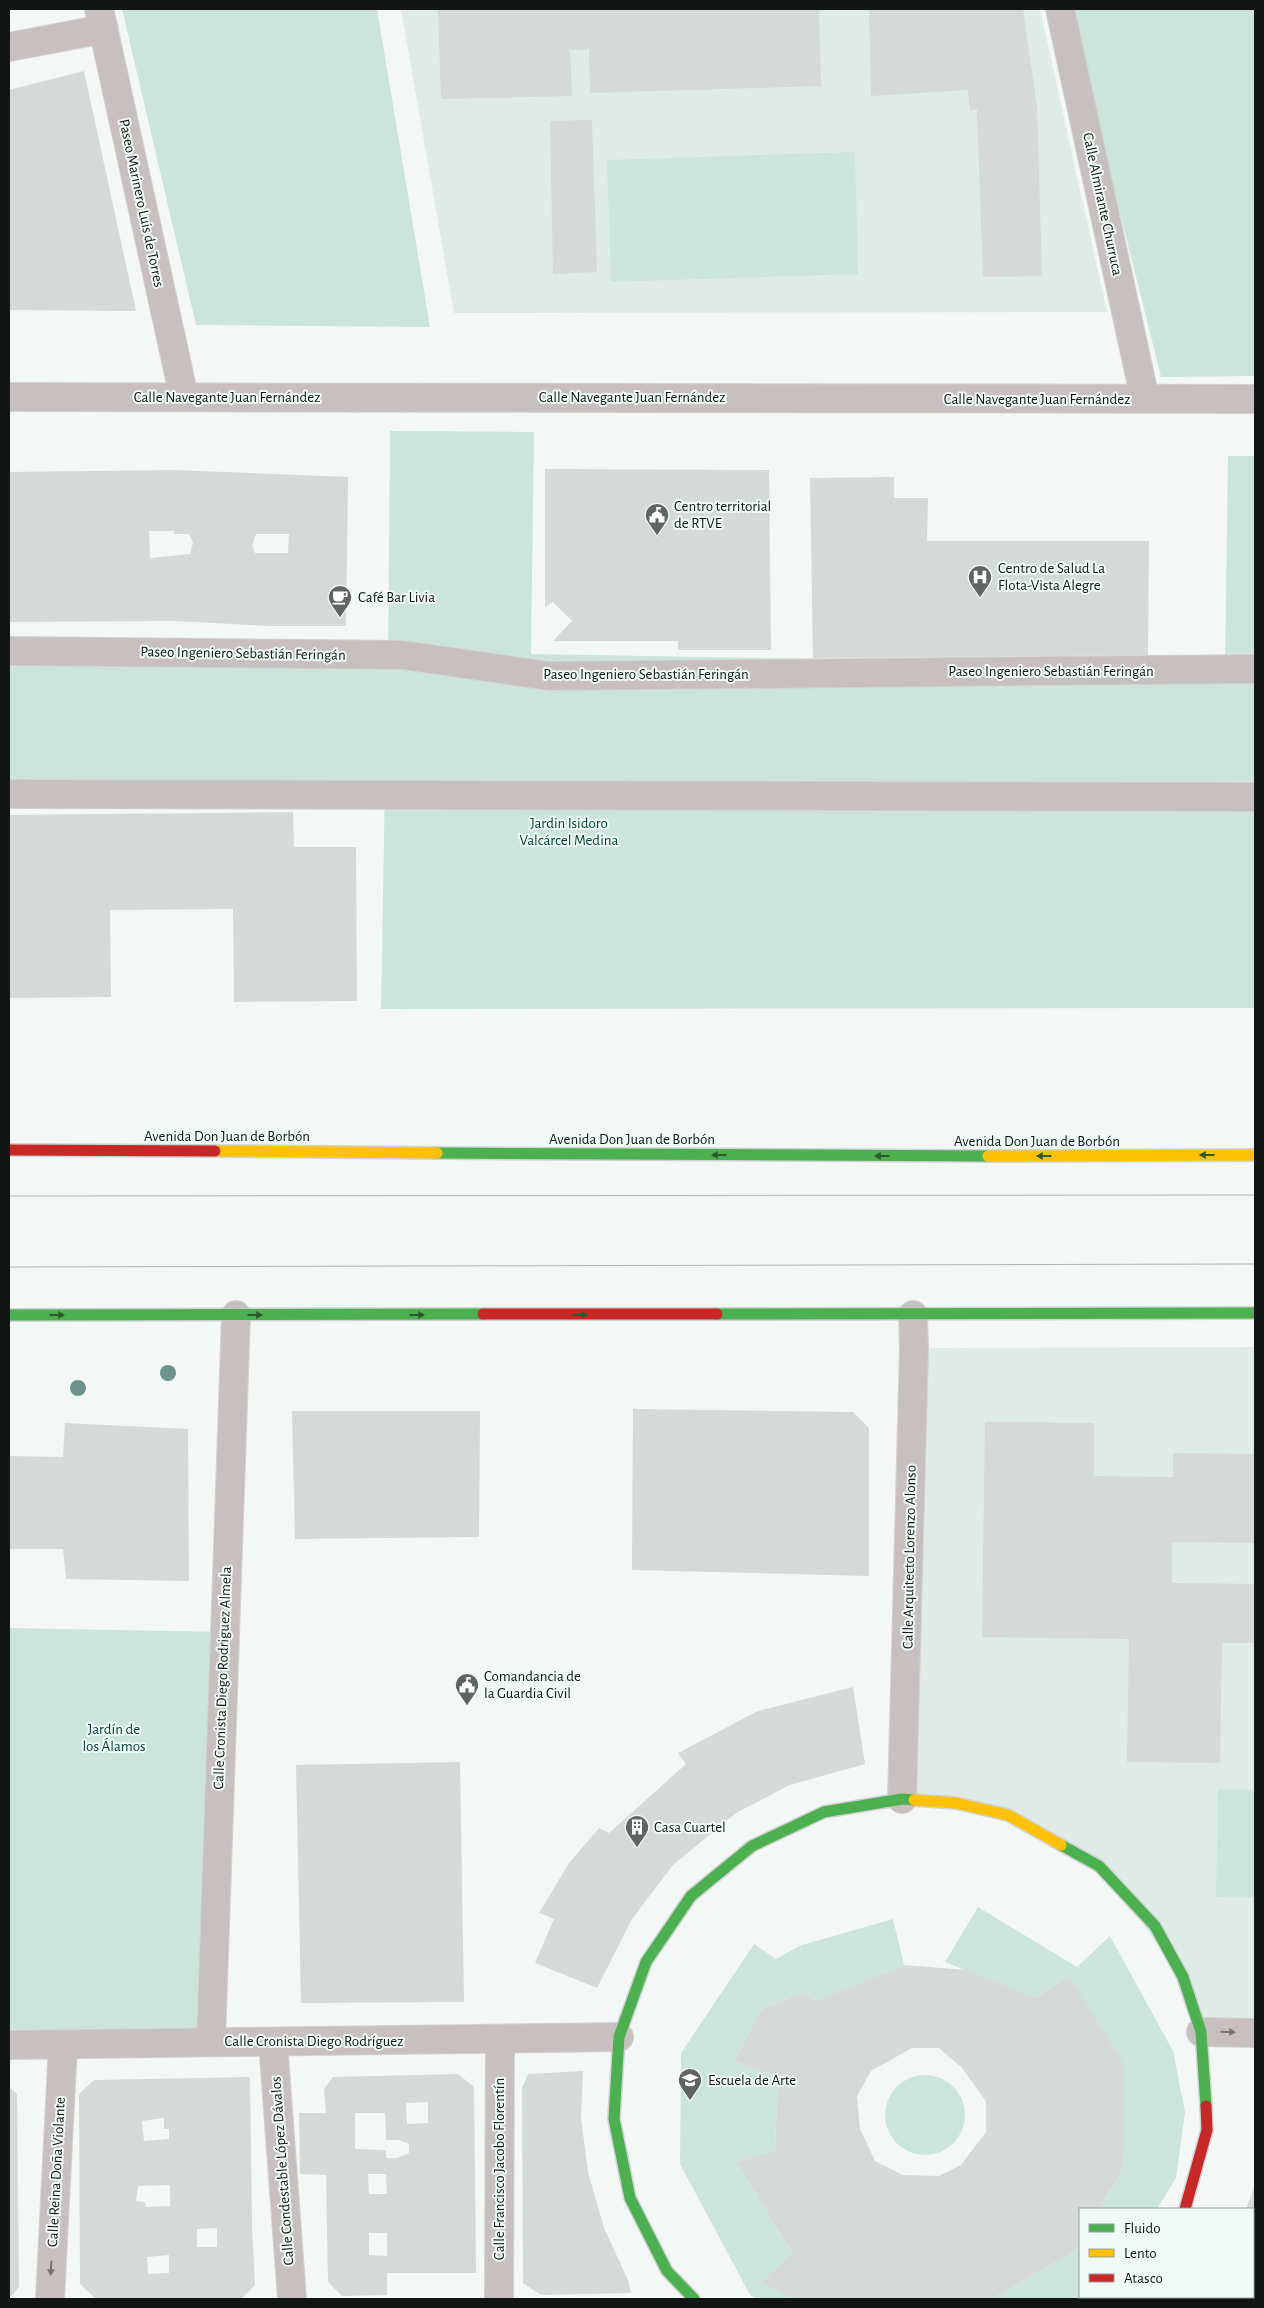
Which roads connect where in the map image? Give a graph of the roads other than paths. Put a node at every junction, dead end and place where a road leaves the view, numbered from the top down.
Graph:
1 (1060, 9) edge
2 (102, 19) edge
3 (9, 47) edge
4 (184, 396) junction
5 (9, 397) edge
6 (1145, 399) junction
7 (1255, 399) edge
8 (9, 651) edge
9 (1255, 669) edge
10 (9, 794) edge
11 (1255, 797) edge
12 (9, 1150) edge
13 (1255, 1155) edge
14 (1255, 1312) edge
15 (9, 1315) edge
16 (236, 1315) junction
17 (913, 1315) junction
18 (902, 1799) junction
19 (1201, 2032) junction
20 (1255, 2033) edge
21 (619, 2037) junction
22 (500, 2039) junction
23 (211, 2042) junction
24 (272, 2042) junction
25 (63, 2044) junction
26 (9, 2045) edge
27 (1185, 2208) edge
28 (50, 2299) edge
29 (292, 2299) edge
30 (499, 2299) edge
31 (694, 2299) edge

1 - 6 street, Calle Almirante Churruca
2 - 3 street
2 - 4 street, Paseo Marinero Luis de Torres
4 - 5 street, Calle Navegante Juan Fernández
4 - 6 street, Calle Navegante Juan Fernández
6 - 7 street, Calle Navegante Juan Fernández
8 - 9 street, Paseo Ingeniero Sebastián Feringán
10 - 11 street
13 -> 12 main road, Avenida Don Juan de Borbón
14 - 17 main road
15 -> 16 main road
16 -> 17 main road
16 - 23 street, Calle Cronista Diego Rodriguez Almela
17 - 18 street, Calle Arquitecto Lorenzo Alonso
18 - 19 main road
18 - 21 main road
19 -> 20 street
19 - 27 main road
21 - 22 street, Calle Cronista Diego Rodríguez
21 - 31 main road
22 - 24 street, Calle Cronista Diego Rodríguez
22 - 30 street, Calle Francisco Jacobo Florentín
23 - 24 street, Calle Cronista Diego Rodríguez
23 - 25 street, Calle Cronista Diego Rodríguez
24 - 29 street, Calle Condestable López Dávalos
25 - 26 street, Calle Cronista Diego Rodríguez
25 -> 28 street, Calle Reina Doña Violante

